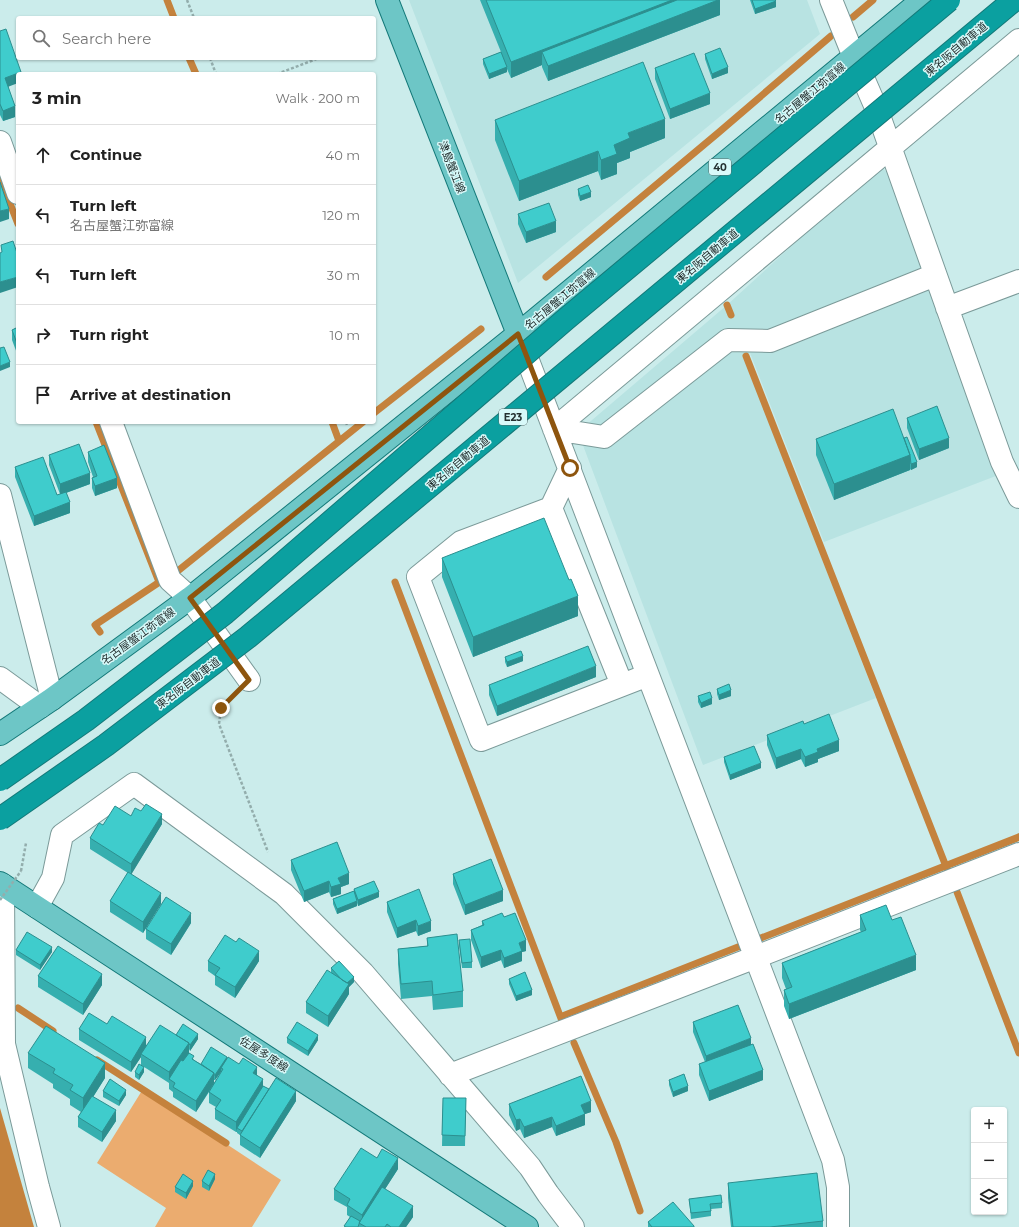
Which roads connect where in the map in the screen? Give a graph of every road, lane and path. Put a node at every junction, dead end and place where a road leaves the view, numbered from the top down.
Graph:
1 (187, 0) edge
2 (387, 0) edge
3 (831, 0) edge
4 (922, 0) edge
5 (950, 0) edge
6 (1014, 0) edge
7 (193, 16) edge
8 (1019, 40) edge
9 (854, 57) junction
10 (211, 60) edge
11 (314, 60) edge
12 (215, 72) edge
13 (282, 72) edge
14 (0, 142) edge
15 (890, 147) junction
16 (16, 187) edge
17 (935, 275) junction
18 (1019, 281) edge
19 (947, 308) junction
20 (518, 334) junction
21 (112, 424) edge
22 (554, 429) junction
23 (570, 468) junction
24 (0, 495) edge
25 (1019, 497) edge
26 (551, 508) junction
27 (190, 598) junction
28 (648, 675) junction
29 (0, 678) edge
30 (249, 680) joint
31 (622, 685) junction
32 (46, 703) junction
33 (0, 734) edge
34 (0, 780) edge
35 (0, 819) edge
36 (26, 843) dead end
37 (1019, 854) edge
38 (270, 857) dead end
39 (1, 889) edge
40 (37, 907) junction
41 (756, 957) junction
42 (450, 1075) junction
43 (49, 1227) edge
44 (527, 1227) edge
45 (573, 1227) edge
46 (838, 1227) edge

1 - 7 path
2 - 20 main road, 津島蟹江線
3 - 9 street
4 - 9 main road, 名古屋蟹江弥富線 / 40
5 - 34 highway, bridge
6 - 35 highway, 東名阪自動車道 / E23, bridge
8 - 15 street
9 - 15 street
9 - 20 main road, 名古屋蟹江弥富線 / 40
10 - 12 path
11 - 13 path
14 - 16 street
15 - 17 street
15 - 22 street
17 - 19 street
17 - 22 street
18 - 19 street
19 - 25 street
20 - 22 street
20 - 27 main road, 名古屋蟹江弥富線 / 40
21 - 27 street
22 - 23 street
23 - 26 street
23 - 28 street
24 - 32 street
26 - 31 street
26 - 31 street
27 - 30 street
27 - 32 main road, 名古屋蟹江弥富線 / 40
28 - 31 street
28 - 41 street
29 - 32 street
30 - 38 path
32 - 33 main road, 名古屋蟹江弥富線 / 40
36 - 39 path, bridge
37 - 41 street
39 - 40 main road, 佐屋多度線
39 - 43 street
40 - 42 street
40 - 44 main road, 佐屋多度線
41 - 42 street
41 - 46 street
42 - 45 street

